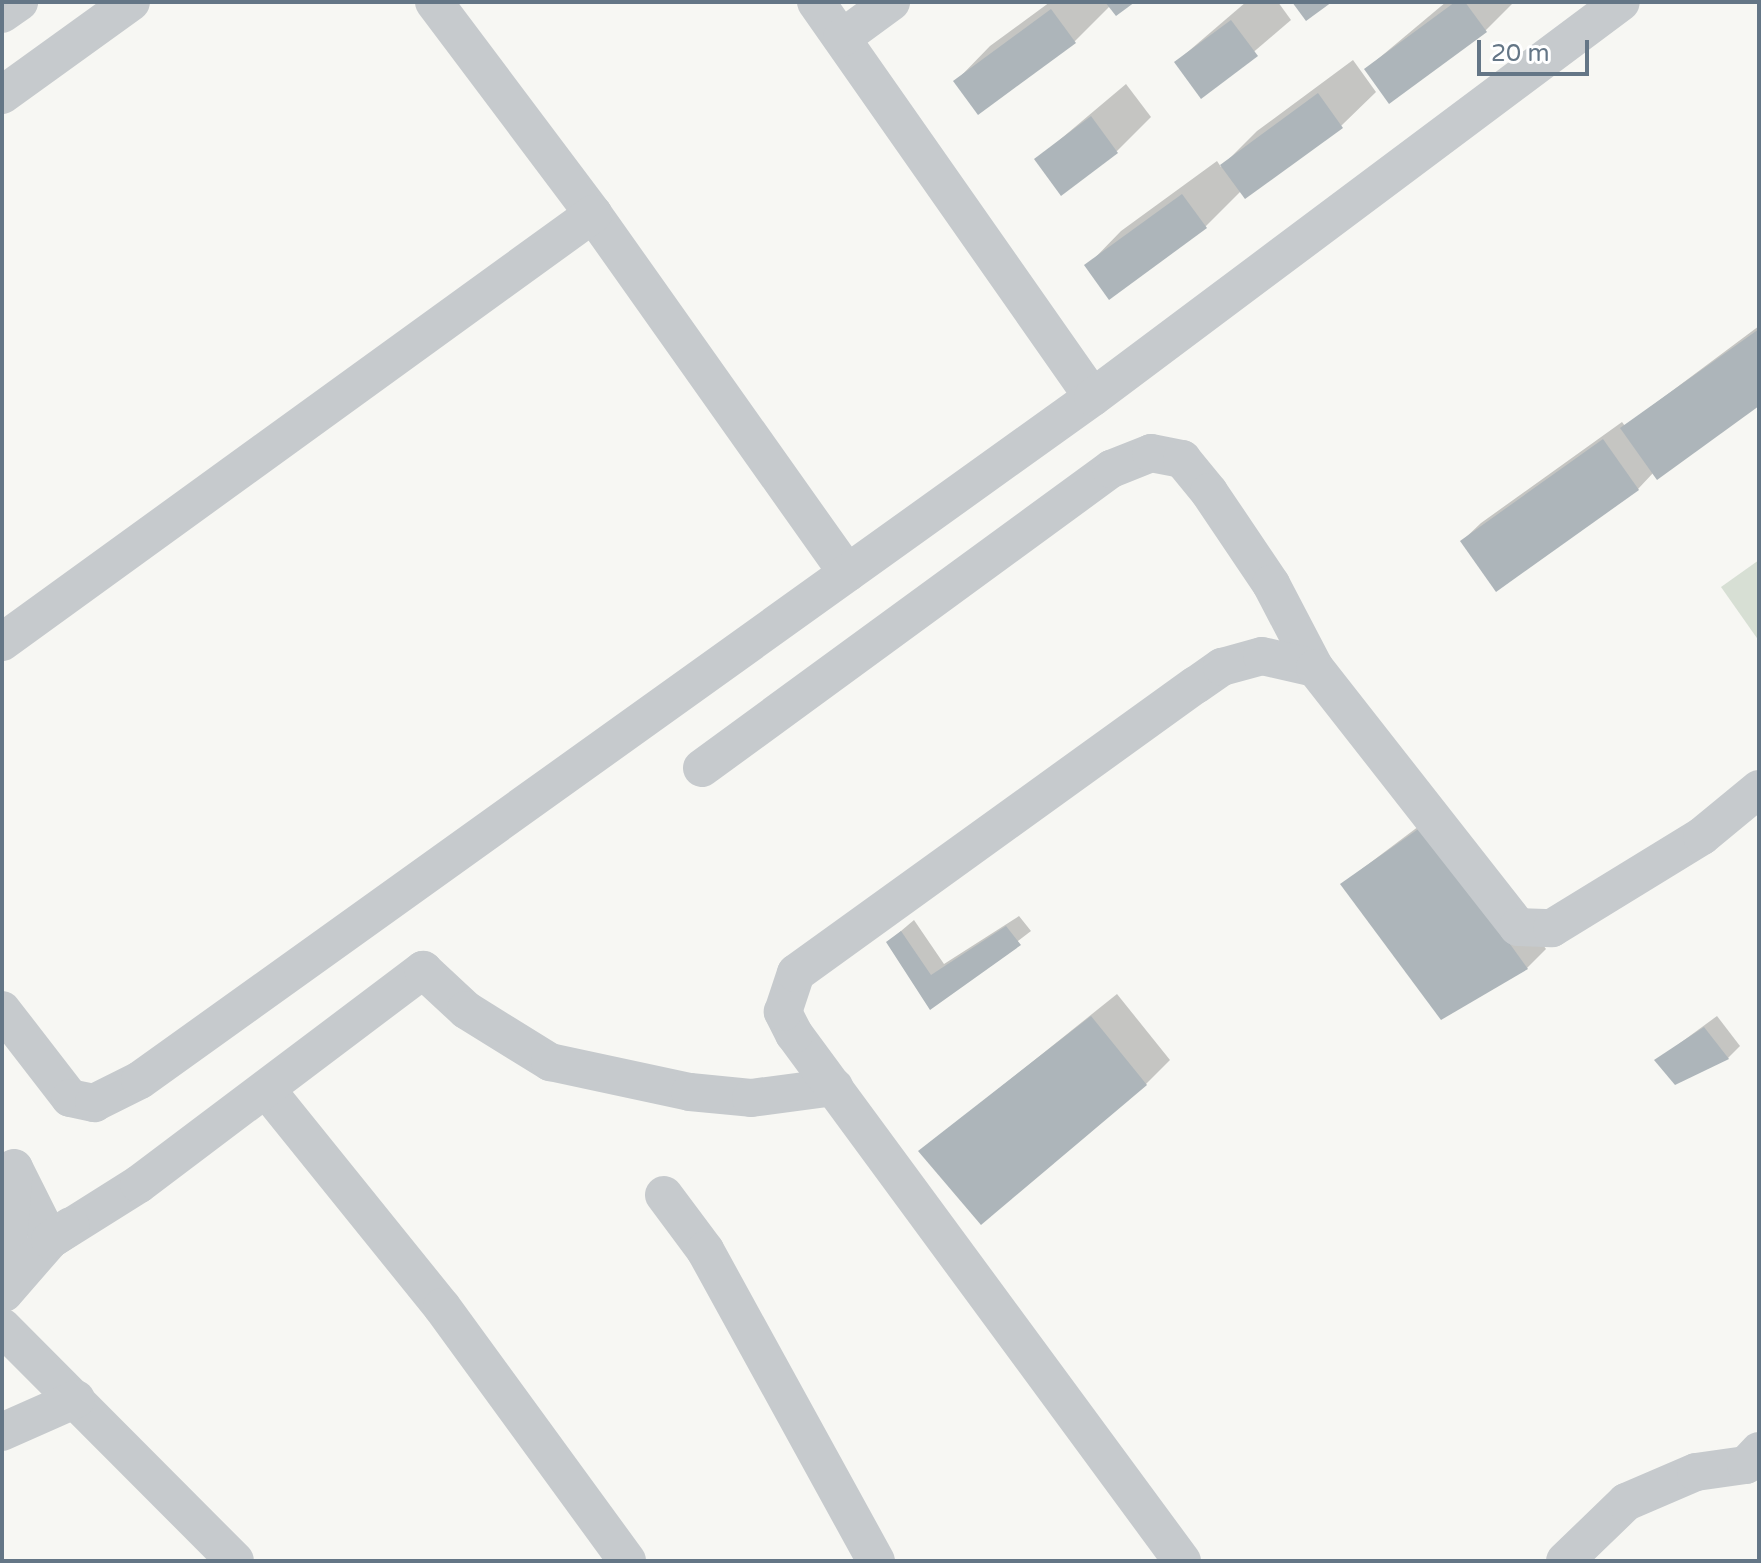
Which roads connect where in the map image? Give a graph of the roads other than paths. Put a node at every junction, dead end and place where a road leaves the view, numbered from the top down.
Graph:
1 (19, 2) edge
2 (131, 2) edge
3 (434, 2) edge
4 (816, 2) edge
5 (891, 2) edge
6 (1621, 2) edge
7 (2, 14) edge
8 (842, 38) junction
9 (2, 95) edge
10 (593, 214) junction
11 (1093, 397) junction
12 (847, 573) junction
13 (2, 642) edge
14 (1315, 668) junction
15 (702, 768) dead end
16 (1759, 789) edge
17 (2, 1010) edge
18 (834, 1087) junction
19 (266, 1089) junction
20 (8, 1160) edge
21 (664, 1195) dead end
22 (50, 1240) junction
23 (3, 1306) edge
24 (76, 1399) junction
25 (2, 1432) edge
26 (1759, 1451) edge
27 (235, 1561) edge
28 (627, 1561) edge
29 (876, 1561) edge
30 (1182, 1561) edge
31 (1565, 1561) edge

1 - 7 street
2 - 9 street
3 - 10 street
4 - 8 street
5 - 8 street
6 - 11 street
8 - 11 street
10 - 12 street
10 - 13 street
11 - 12 street
12 - 17 street
14 - 15 street
14 - 16 street
14 - 18 street
18 - 19 street
18 - 30 street
19 - 22 street
19 - 28 street
20 - 22 street
20 - 23 street
21 - 29 street
22 - 23 street
23 - 24 street
24 - 25 street
24 - 27 street
26 - 31 street

